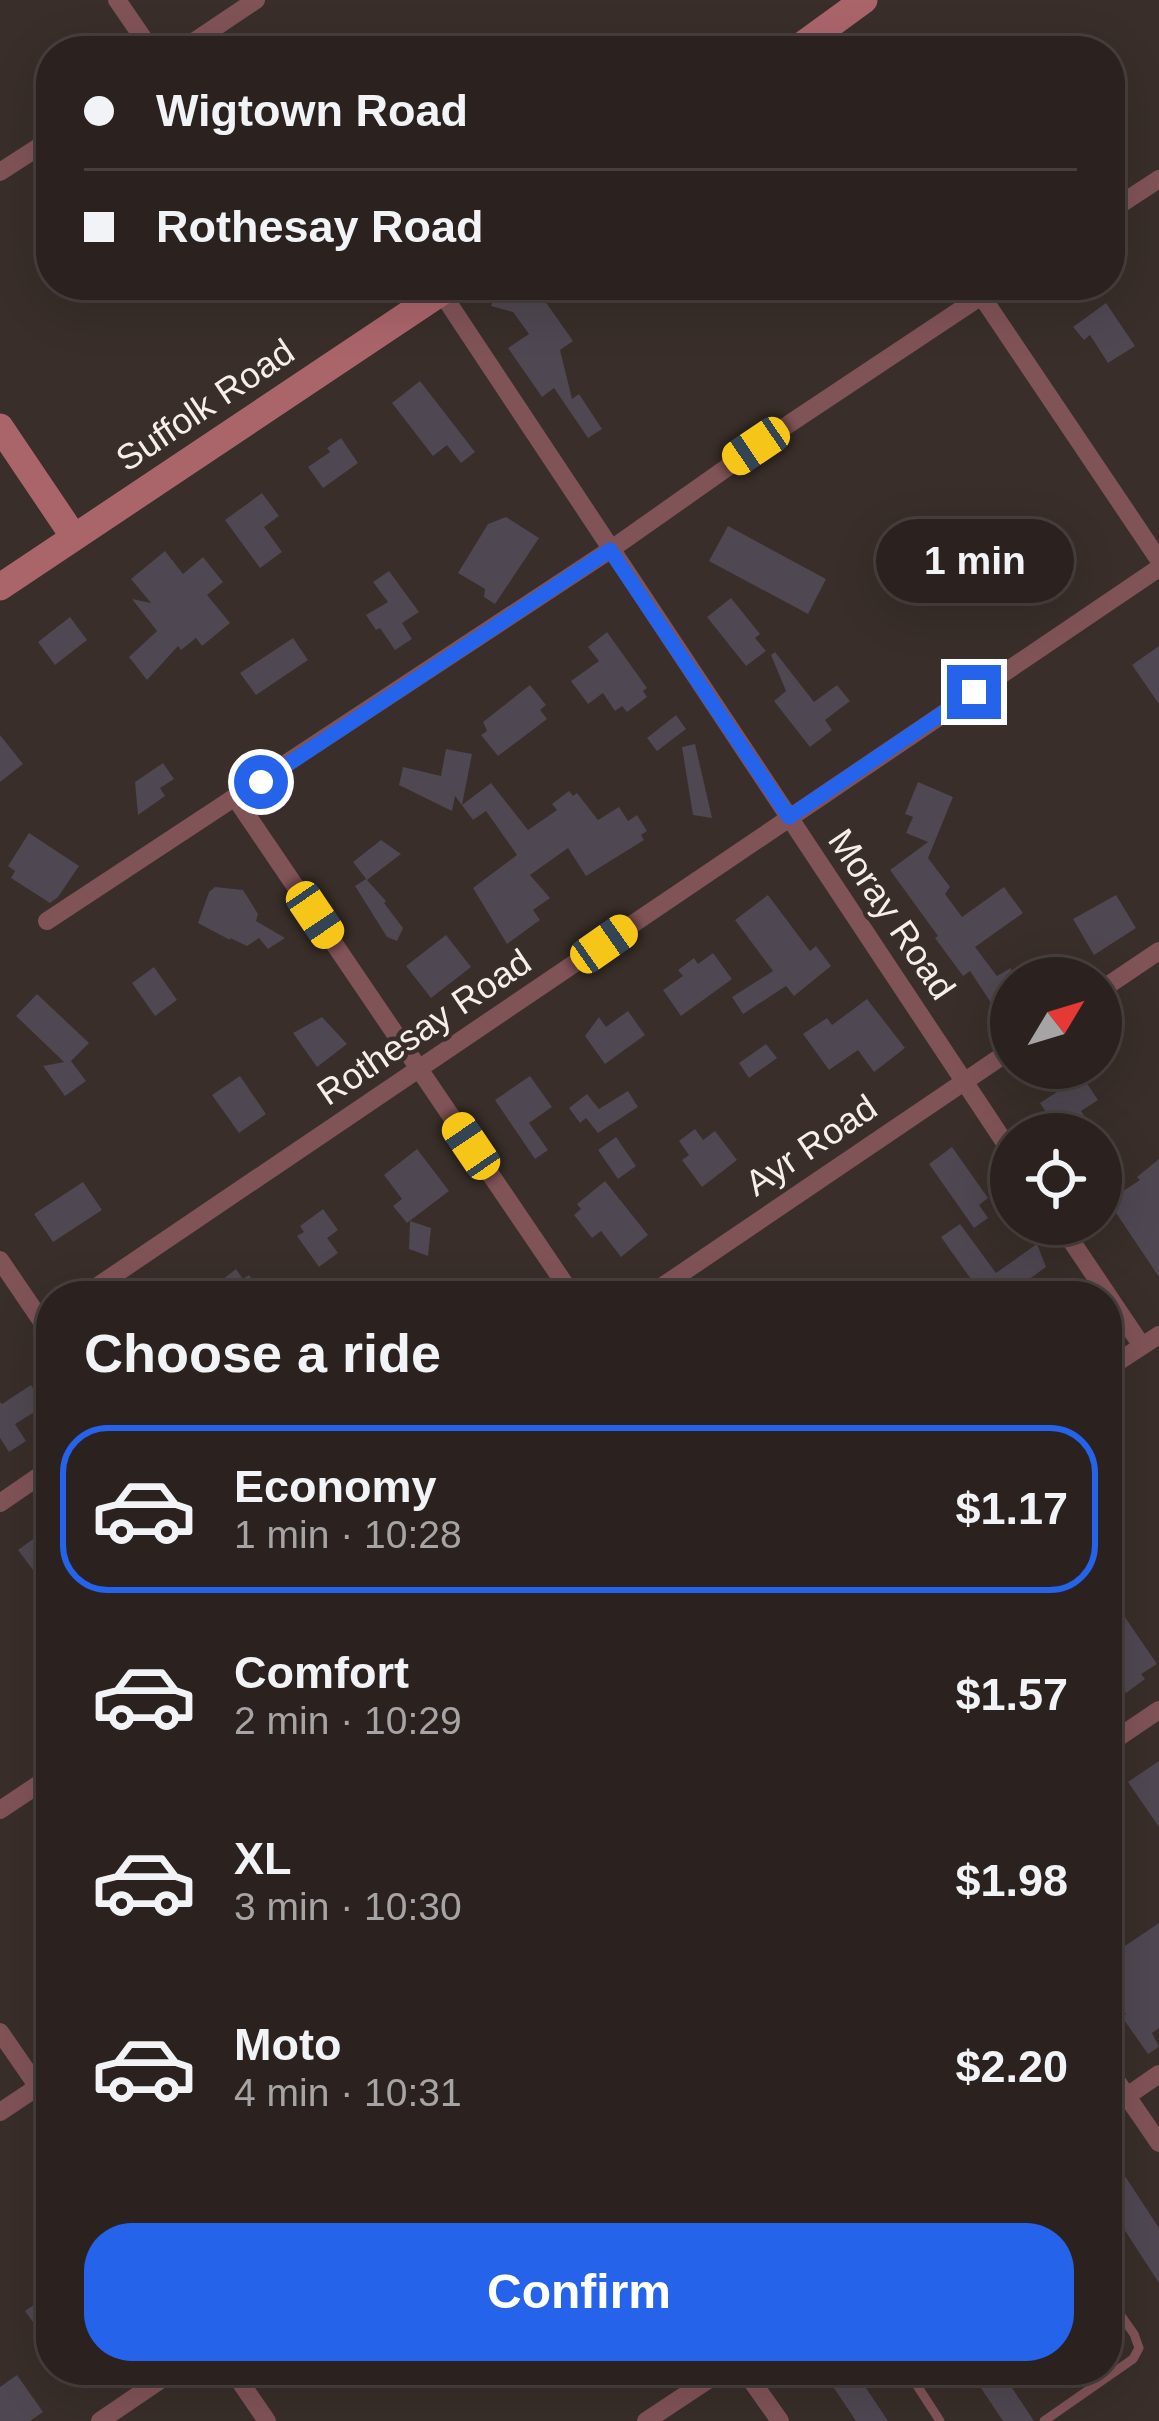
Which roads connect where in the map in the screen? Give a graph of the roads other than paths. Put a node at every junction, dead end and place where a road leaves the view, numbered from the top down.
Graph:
1 (117, 0) edge
2 (256, 0) edge
3 (864, 0) edge
4 (142, 36) edge
5 (202, 36) edge
6 (822, 36) edge
7 (36, 149) edge
8 (0, 172) edge
9 (1159, 179) edge
10 (1125, 201) edge
11 (430, 300) edge
12 (453, 300) edge
13 (968, 300) edge
14 (991, 300) edge
15 (0, 427) edge
16 (74, 537) junction
17 (610, 550) junction
18 (1159, 564) edge
19 (0, 587) edge
20 (236, 799) junction
21 (789, 817) junction
22 (47, 921) dead end
23 (1159, 951) edge
24 (1122, 976) edge
25 (990, 1063) edge
26 (420, 1071) junction
27 (964, 1081) junction
28 (990, 1120) edge
29 (1076, 1245) edge
30 (0, 1260) edge
31 (105, 1281) edge
32 (563, 1281) edge
33 (670, 1281) edge
34 (1104, 1281) edge
35 (1122, 1305) edge
36 (36, 1309) edge
37 (1150, 1341) edge
38 (1122, 1359) edge
39 (36, 1478) edge
40 (0, 1503) edge
41 (1159, 1710) edge
42 (1122, 1735) edge
43 (36, 1786) edge
44 (0, 1810) edge
45 (0, 2032) edge
46 (36, 2073) edge
47 (1159, 2074) edge
48 (36, 2087) edge
49 (1122, 2089) edge
50 (1127, 2096) junction
51 (1122, 2100) edge
52 (0, 2112) edge
53 (1159, 2143) edge
54 (1122, 2317) edge
55 (1122, 2368) edge
56 (154, 2385) edge
57 (242, 2385) edge
58 (700, 2385) edge
59 (755, 2385) edge
60 (917, 2385) edge
61 (1099, 2385) edge
62 (1058, 2417) edge
63 (100, 2421) edge
64 (267, 2421) edge
65 (646, 2421) edge
66 (780, 2421) edge
67 (940, 2421) edge
68 (1044, 2421) edge

1 - 4 street
2 - 5 street
3 - 6 street
7 - 8 street
9 - 10 street
11 - 16 street, Suffolk Road
12 - 17 street, Moray Road
13 - 17 street
14 - 18 street
15 - 16 street
16 - 19 street, Suffolk Road
17 - 20 street
17 - 21 street, Moray Road
18 - 21 street, Rothesay Road
20 - 22 street
20 - 26 street
21 - 26 street, Rothesay Road
21 - 27 street, Moray Road
23 - 24 street
25 - 27 street, Ayr Road
26 - 31 street, Rothesay Road
26 - 32 street
27 - 28 street, Moray Road
27 - 33 street, Ayr Road
29 - 34 street
30 - 36 street
35 - 37 street
37 - 38 street
39 - 40 street
41 - 42 street
43 - 44 street
45 - 46 street
47 - 50 street
48 - 52 street
49 - 50 street
50 - 51 street
50 - 53 street
54 - 55 lane
56 - 63 street
57 - 64 street
58 - 65 street
59 - 66 street
60 - 67 lane
61 - 62 lane
62 - 68 lane

